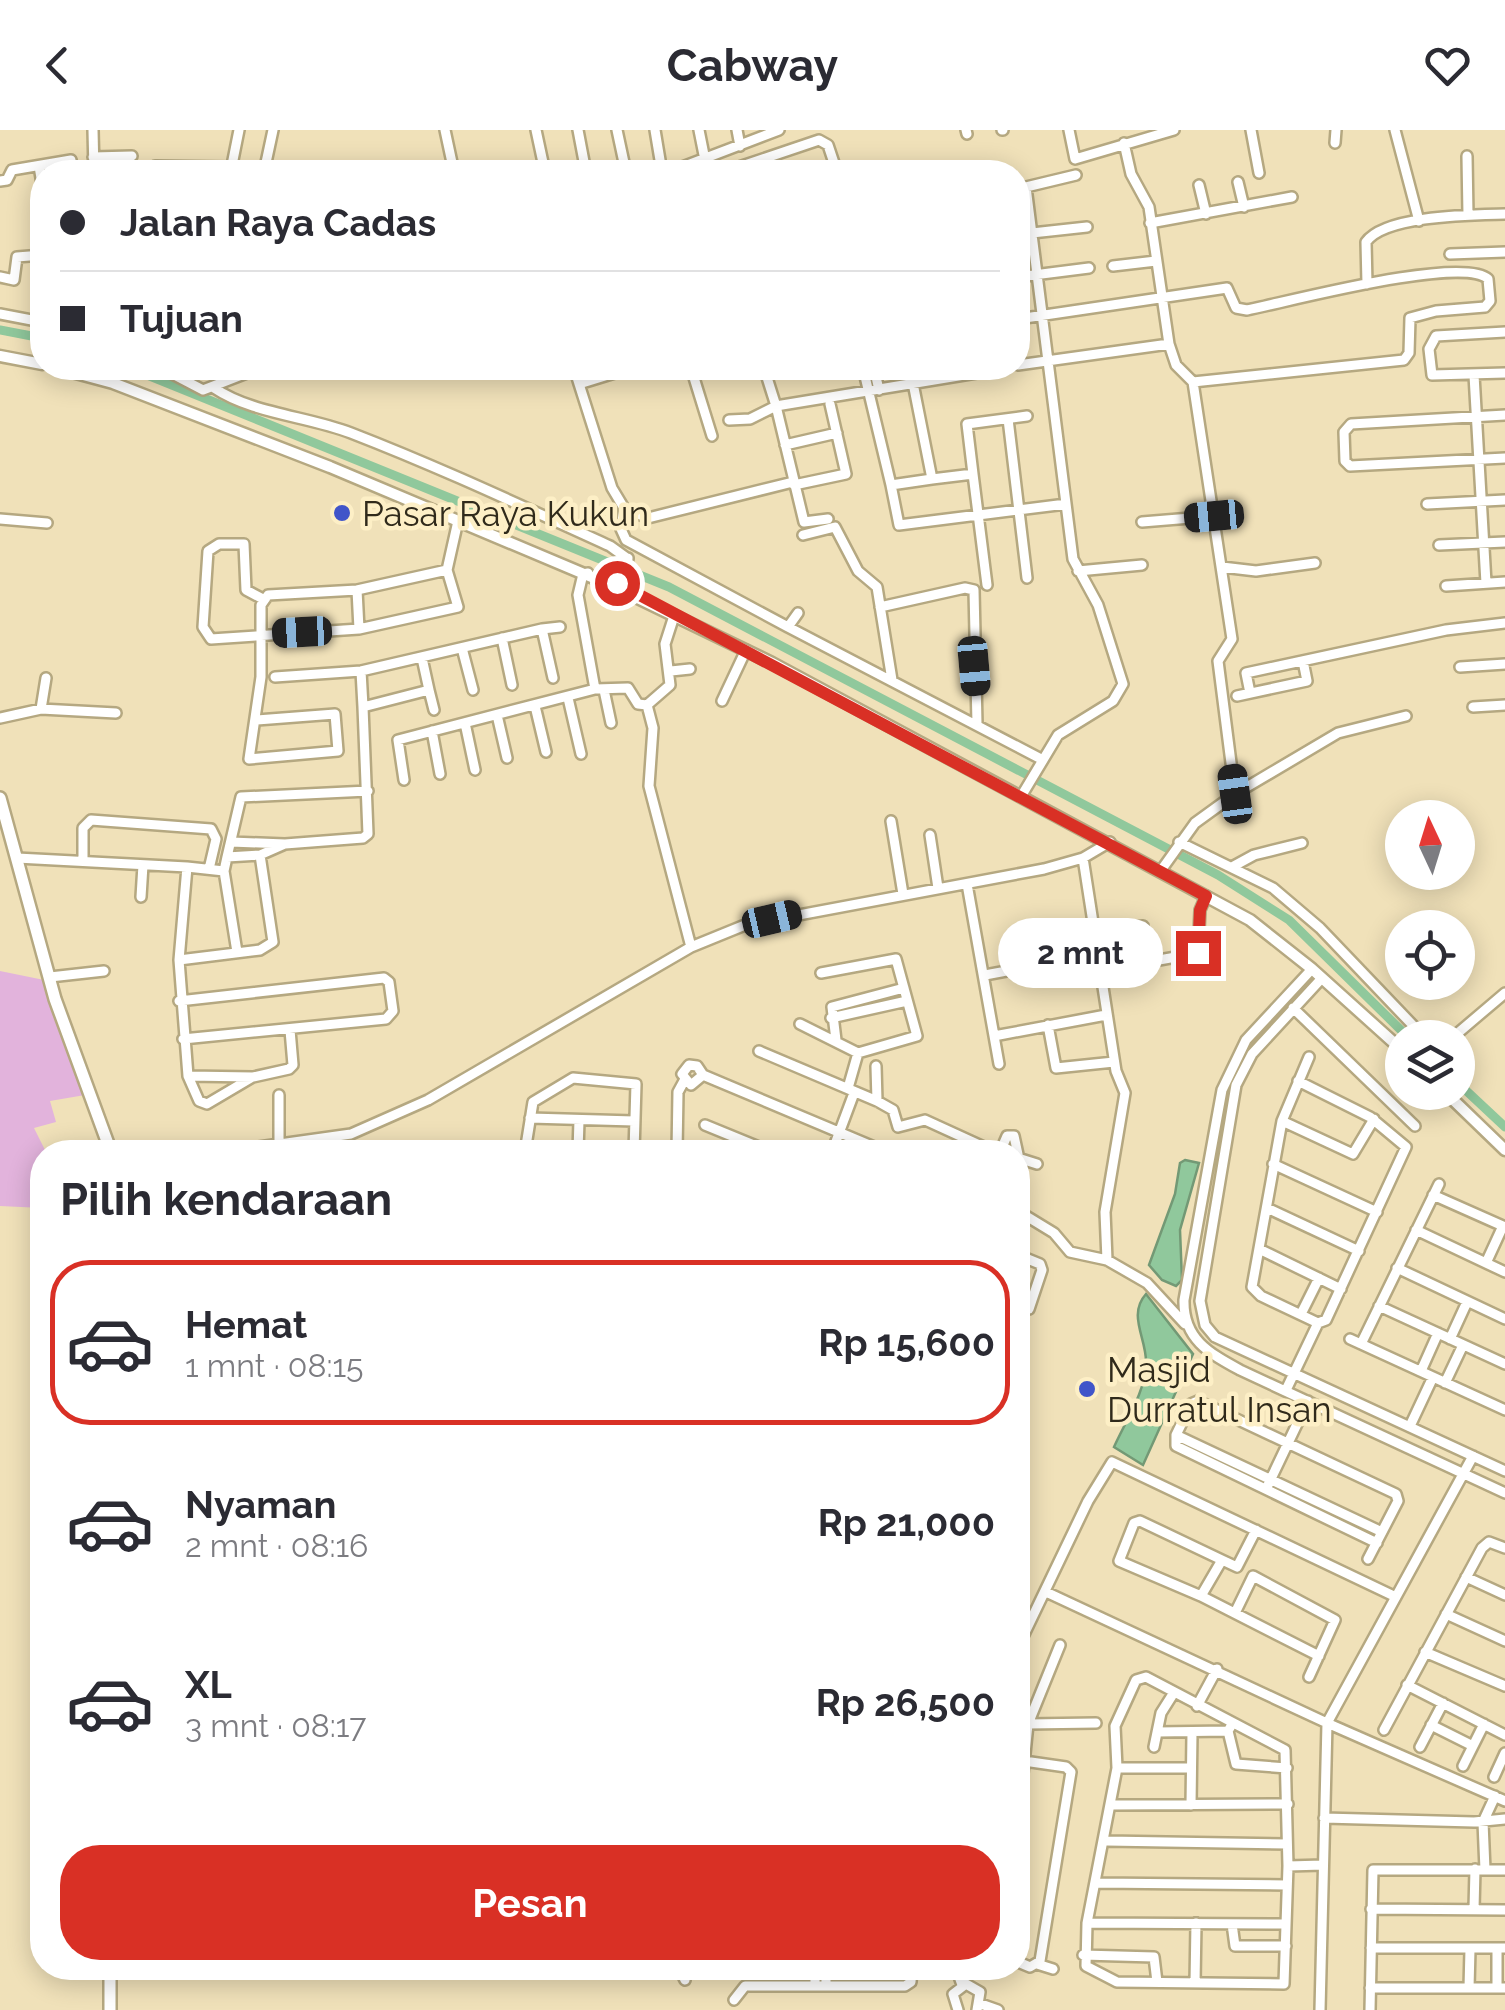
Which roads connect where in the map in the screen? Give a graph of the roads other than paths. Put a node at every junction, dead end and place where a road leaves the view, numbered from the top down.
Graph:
1 (93, 130) edge
2 (239, 130) edge
3 (273, 130) edge
4 (446, 130) edge
5 (536, 130) edge
6 (578, 130) edge
7 (617, 130) edge
8 (654, 130) edge
9 (698, 130) edge
10 (737, 130) edge
11 (779, 130) edge
12 (1069, 130) edge
13 (1174, 130) edge
14 (1251, 130) edge
15 (1336, 130) edge
16 (1395, 130) edge
17 (1124, 143) junction
18 (1335, 144) dead end
19 (740, 146) junction
20 (94, 156) junction
21 (132, 156) dead end
22 (1466, 156) dead end
23 (94, 160) edge
24 (233, 160) edge
25 (267, 160) edge
26 (452, 160) edge
27 (542, 160) edge
28 (584, 160) edge
29 (623, 160) edge
30 (663, 160) edge
31 (702, 160) edge
32 (713, 160) edge
33 (768, 160) edge
34 (832, 160) edge
35 (30, 167) edge
36 (1259, 173) dead end
37 (1076, 175) dead end
38 (0, 181) edge
39 (1238, 182) dead end
40 (1198, 185) dead end
41 (1030, 186) edge
42 (1292, 197) dead end
43 (1244, 207) junction
44 (1206, 214) junction
45 (1505, 214) edge
46 (1468, 216) junction
47 (1419, 221) junction
48 (1030, 224) edge
49 (1150, 224) junction
50 (1087, 227) dead end
51 (1032, 233) junction
52 (1505, 252) edge
53 (1450, 254) dead end
54 (30, 256) edge
55 (1156, 261) junction
56 (1113, 266) dead end
57 (1089, 268) dead end
58 (1038, 274) junction
59 (1030, 275) edge
60 (0, 277) edge
61 (1368, 284) junction
62 (1161, 300) junction
63 (0, 314) edge
64 (1042, 315) junction
65 (1030, 317) edge
66 (30, 320) edge
67 (1505, 332) edge
68 (1170, 344) junction
69 (0, 356) edge
70 (1047, 360) junction
71 (30, 362) edge
72 (1030, 364) edge
73 (1505, 373) edge
74 (1474, 375) junction
75 (102, 380) edge
76 (232, 380) edge
77 (578, 380) edge
78 (592, 380) edge
79 (695, 380) edge
80 (768, 380) edge
81 (869, 380) edge
82 (874, 380) edge
83 (912, 380) edge
84 (926, 380) edge
85 (192, 381) edge
86 (227, 382) joint
87 (1194, 382) junction
88 (579, 384) junction
89 (913, 384) junction
90 (209, 389) junction
91 (874, 391) junction
92 (830, 404) dead end
93 (776, 406) junction
94 (1028, 416) dead end
95 (1505, 416) edge
96 (1476, 417) junction
97 (1008, 419) junction
98 (729, 420) dead end
99 (837, 434) junction
100 (712, 436) dead end
101 (785, 445) junction
102 (1505, 458) edge
103 (1479, 460) junction
104 (974, 474) junction
105 (932, 478) junction
106 (794, 484) junction
107 (891, 485) junction
108 (1505, 500) edge
109 (1482, 501) junction
110 (1066, 504) junction
111 (1427, 504) dead end
112 (624, 508) junction
113 (1020, 510) junction
114 (978, 516) junction
115 (1214, 516) junction
116 (0, 519) edge
117 (828, 519) dead end
118 (458, 521) junction
119 (1142, 522) dead end
120 (46, 523) dead end
121 (803, 535) dead end
122 (1505, 542) edge
123 (1482, 544) junction
124 (1439, 545) dead end
125 (632, 546) junction
126 (1316, 563) dead end
127 (1142, 564) dead end
128 (1222, 567) junction
129 (448, 570) junction
130 (623, 570) junction
131 (1078, 571) junction
132 (583, 574) junction
133 (1028, 578) dead end
134 (1505, 582) edge
135 (1486, 584) junction
136 (987, 586) dead end
137 (1446, 586) dead end
138 (358, 590) junction
139 (263, 599) junction
140 (653, 605) junction
141 (880, 607) junction
142 (798, 613) dead end
143 (674, 616) junction
144 (1505, 622) edge
145 (788, 626) junction
146 (560, 628) dead end
147 (359, 629) junction
148 (542, 629) junction
149 (260, 636) junction
150 (502, 638) junction
151 (462, 648) junction
152 (746, 650) junction
153 (422, 658) junction
154 (1303, 661) junction
155 (1505, 664) edge
156 (1460, 666) dead end
157 (690, 669) dead end
158 (361, 670) junction
159 (671, 671) junction
160 (275, 677) dead end
161 (46, 678) dead end
162 (552, 678) dead end
163 (892, 680) junction
164 (512, 686) dead end
165 (429, 690) junction
166 (473, 690) dead end
167 (600, 690) junction
168 (1250, 693) junction
169 (1237, 696) dead end
170 (568, 698) junction
171 (722, 701) dead end
172 (647, 705) junction
173 (1505, 705) edge
174 (535, 706) junction
175 (1473, 706) dead end
176 (363, 707) junction
177 (41, 709) junction
178 (434, 710) dead end
179 (116, 713) dead end
180 (497, 715) junction
181 (1406, 716) dead end
182 (0, 718) edge
183 (256, 720) junction
184 (465, 723) junction
185 (611, 723) dead end
186 (977, 724) junction
187 (432, 731) junction
188 (546, 752) dead end
189 (581, 754) dead end
190 (507, 758) dead end
191 (1041, 763) junction
192 (475, 770) dead end
193 (440, 774) dead end
194 (404, 780) dead end
195 (1024, 790) junction
196 (368, 791) junction
197 (1235, 794) junction
198 (0, 798) edge
199 (891, 822) dead end
200 (930, 835) dead end
201 (231, 842) junction
202 (1111, 842) junction
203 (1302, 843) dead end
204 (284, 844) junction
205 (1178, 844) junction
206 (260, 854) junction
207 (227, 857) junction
208 (17, 858) junction
209 (1082, 858) junction
210 (83, 860) junction
211 (1165, 864) junction
212 (143, 865) junction
213 (187, 867) junction
214 (1232, 867) junction
215 (209, 869) junction
216 (224, 871) junction
217 (967, 884) junction
218 (938, 888) junction
219 (903, 894) junction
220 (1206, 896) junction
221 (141, 897) dead end
222 (1143, 926) dead end
223 (1093, 932) junction
224 (691, 946) junction
225 (237, 952) junction
226 (1097, 954) junction
227 (179, 960) junction
228 (1148, 962) dead end
229 (1312, 968) junction
230 (104, 971) dead end
231 (821, 972) dead end
232 (985, 976) junction
233 (50, 978) junction
234 (1322, 978) junction
235 (904, 988) junction
236 (1505, 993) edge
237 (179, 1001) junction
238 (907, 1001) junction
239 (1294, 1008) junction
240 (1106, 1014) junction
241 (830, 1018) junction
242 (1408, 1020) edge
243 (1473, 1020) edge
244 (800, 1024) dead end
245 (1048, 1025) junction
246 (290, 1030) junction
247 (1385, 1035) edge
248 (994, 1036) junction
249 (184, 1039) junction
250 (836, 1040) junction
251 (758, 1051) dead end
252 (858, 1053) junction
253 (1309, 1057) dead end
254 (1114, 1062) junction
255 (999, 1064) dead end
256 (876, 1066) dead end
257 (703, 1075) junction
258 (188, 1076) junction
259 (252, 1077) junction
260 (684, 1081) junction
261 (1298, 1081) junction
262 (851, 1091) junction
263 (279, 1095) dead end
264 (877, 1101) junction
265 (1464, 1110) edge
266 (530, 1118) junction
267 (1374, 1119) junction
268 (579, 1120) junction
269 (634, 1121) junction
270 (1282, 1121) junction
271 (705, 1124) dead end
272 (1415, 1126) dead end
273 (839, 1132) junction
274 (108, 1140) edge
275 (279, 1140) edge
276 (297, 1140) edge
277 (527, 1140) edge
278 (578, 1140) edge
279 (634, 1140) edge
280 (676, 1140) edge
281 (743, 1140) edge
282 (836, 1140) edge
283 (858, 1140) edge
284 (971, 1140) edge
285 (1505, 1150) edge
286 (1030, 1162) edge
287 (1037, 1164) dead end
288 (1273, 1164) junction
289 (1267, 1208) junction
290 (1377, 1212) junction
291 (1030, 1219) edge
292 (1504, 1227) edge
293 (1416, 1230) junction
294 (1259, 1249) junction
295 (1359, 1251) junction
296 (1030, 1260) edge
297 (1107, 1260) junction
298 (1486, 1263) junction
299 (1398, 1268) junction
300 (1505, 1272) edge
301 (1319, 1278) junction
302 (1188, 1284) junction
303 (1202, 1286) junction
304 (1341, 1289) junction
305 (1468, 1302) junction
306 (1030, 1303) edge
307 (1380, 1306) junction
308 (1301, 1314) junction
309 (1505, 1319) edge
310 (1318, 1323) junction
311 (1188, 1328) junction
312 (1438, 1333) junction
313 (1350, 1339) dead end
314 (1450, 1339) junction
315 (1361, 1344) junction
316 (1463, 1345) junction
317 (1505, 1364) edge
318 (1421, 1371) junction
319 (1294, 1374) junction
320 (1433, 1377) junction
321 (1444, 1383) junction
322 (1286, 1390) junction
323 (1308, 1402) junction
324 (1505, 1409) edge
325 (1410, 1426) junction
326 (1176, 1436) junction
327 (1288, 1443) junction
328 (1473, 1456) junction
329 (1505, 1470) edge
330 (1464, 1473) junction
331 (1270, 1480) junction
332 (1265, 1490) junction
333 (1505, 1493) edge
334 (1256, 1530) junction
335 (1382, 1532) junction
336 (1377, 1543) junction
337 (1505, 1548) edge
338 (1368, 1559) dead end
339 (1222, 1560) junction
340 (1237, 1568) junction
341 (1253, 1576) junction
342 (1466, 1577) junction
343 (1046, 1592) junction
344 (1505, 1595) edge
345 (1202, 1596) junction
346 (1396, 1598) junction
347 (1234, 1613) junction
348 (1446, 1614) junction
349 (1030, 1623) edge
350 (1505, 1642) edge
351 (1060, 1645) dead end
352 (1425, 1652) junction
353 (1318, 1656) junction
354 (1217, 1669) junction
355 (1309, 1677) dead end
356 (1407, 1685) junction
357 (1505, 1686) edge
358 (1173, 1694) junction
359 (1443, 1703) junction
360 (1198, 1706) junction
361 (1030, 1719) edge
362 (1096, 1723) dead end
363 (1327, 1723) junction
364 (1030, 1724) edge
365 (1484, 1724) junction
366 (1431, 1725) junction
367 (1230, 1728) junction
368 (1384, 1730) dead end
369 (1157, 1732) junction
370 (1192, 1733) junction
371 (1505, 1735) edge
372 (1473, 1746) junction
373 (1154, 1747) dead end
374 (1420, 1747) dead end
375 (1505, 1754) edge
376 (1030, 1763) edge
377 (1463, 1766) dead end
378 (1118, 1768) junction
379 (1190, 1768) junction
380 (1288, 1768) junction
381 (1494, 1777) dead end
382 (1500, 1798) edge
383 (1112, 1804) junction
384 (1288, 1804) junction
385 (1190, 1805) junction
386 (1324, 1818) junction
387 (1505, 1819) edge
388 (1483, 1822) junction
389 (1107, 1840) junction
390 (1287, 1844) junction
391 (1322, 1865) junction
392 (1288, 1866) junction
393 (1480, 1869) junction
394 (1505, 1870) edge
395 (1098, 1883) junction
396 (1286, 1885) junction
397 (1371, 1909) junction
398 (1474, 1910) junction
399 (1505, 1910) edge
400 (1087, 1923) junction
401 (1196, 1924) junction
402 (1232, 1924) junction
403 (1286, 1924) junction
404 (1286, 1946) junction
405 (1371, 1948) junction
406 (1470, 1948) junction
407 (1501, 1948) edge
408 (1084, 1955) junction
409 (1038, 1964) junction
410 (1030, 1966) edge
411 (1054, 1969) dead end
412 (110, 1980) edge
413 (819, 1980) edge
414 (822, 1980) edge
415 (911, 1980) edge
416 (960, 1980) edge
417 (1157, 1982) junction
418 (1195, 1983) junction
419 (821, 1985) junction
420 (962, 1986) junction
421 (1370, 1988) junction
422 (1469, 1988) junction
423 (1501, 1988) edge
424 (734, 2000) dead end
425 (979, 2007) edge
426 (110, 2010) edge
427 (958, 2010) edge
428 (998, 2010) edge
429 (1320, 2010) edge
430 (1370, 2010) edge

1 - 20 street
2 - 24 street
3 - 25 street
4 - 26 street
5 - 27 street
6 - 28 street
7 - 29 street
8 - 30 street
9 - 31 street
10 - 19 street
11 - 19 street
12 - 17 street
13 - 17 street
14 - 36 street
15 - 18 street
16 - 47 street
17 - 49 street
19 - 32 street
20 - 21 street
20 - 23 street
22 - 46 street
33 - 34 street
35 - 38 street
37 - 41 street
39 - 43 street
40 - 44 street
42 - 43 street
43 - 44 street
44 - 49 street
45 - 46 street
46 - 47 street
47 - 61 street
48 - 51 street
49 - 55 street
50 - 51 street
51 - 58 street
52 - 53 street
54 - 60 street
55 - 56 street
55 - 62 street
57 - 58 street
58 - 59 street
58 - 64 street
61 - 62 street
61 - 87 street
62 - 64 street
62 - 68 street
63 - 66 street
64 - 65 street
64 - 70 street
67 - 74 street
68 - 70 street
68 - 87 street
69 - 71 street
70 - 72 street
70 - 110 street
73 - 74 street
74 - 96 street
75 - 118 street
76 - 86 street
77 - 88 street
78 - 88 street
79 - 100 street
80 - 93 street
81 - 91 street
82 - 91 street
83 - 89 street
84 - 89 street
85 - 90 street
86 - 90 street
87 - 115 street
88 - 112 street
89 - 91 street
89 - 105 street
90 - 130 street
91 - 93 street
91 - 107 street
92 - 99 street
93 - 98 street
93 - 101 street
94 - 97 street
95 - 96 street
96 - 103 street
96 - 103 street
97 - 104 street
97 - 113 street
99 - 101 street
99 - 106 street
101 - 106 street
102 - 103 street
103 - 109 street
104 - 105 street
104 - 114 street
105 - 107 street
106 - 112 street
106 - 117 street
107 - 114 street
108 - 109 street
109 - 111 street
109 - 123 street
110 - 113 street
110 - 131 street
112 - 125 street
113 - 114 street
113 - 133 street
114 - 136 street
115 - 119 street
115 - 128 street
116 - 120 street
118 - 129 street
118 - 132 street
121 - 141 street
122 - 123 street
123 - 124 street
123 - 135 street
125 - 130 street
125 - 145 street
126 - 128 street
127 - 131 street
128 - 197 street
129 - 138 street
129 - 147 street
130 - 132 street
130 - 140 street
131 - 191 street
132 - 140 street
132 - 167 street
134 - 135 street
135 - 137 street
138 - 139 street
138 - 147 street
139 - 149 street
139 - 149 street
140 - 143 street
141 - 163 street
141 - 186 street
142 - 145 street
143 - 152 street
143 - 159 street
144 - 154 street
145 - 163 street
146 - 148 street
147 - 149 street
148 - 150 street
148 - 162 street
149 - 183 street
150 - 151 street
150 - 164 street
151 - 153 street
151 - 166 street
152 - 171 street
152 - 195 street
153 - 158 street
153 - 165 street
154 - 168 street
154 - 168 street
155 - 156 street
157 - 159 street
158 - 160 street
158 - 176 street
159 - 172 street
161 - 177 street
163 - 186 street
165 - 176 street
165 - 178 street
167 - 170 street
167 - 172 street
167 - 185 street
168 - 169 street
170 - 174 street
170 - 189 street
172 - 224 street
173 - 175 street
174 - 180 street
174 - 188 street
176 - 196 street
177 - 179 street
177 - 182 street
180 - 184 street
180 - 190 street
181 - 197 street
183 - 183 street
184 - 187 street
184 - 192 street
186 - 191 street
187 - 193 street
187 - 194 street
191 - 195 street
195 - 202 street
196 - 201 street
196 - 204 street
197 - 205 street
198 - 208 main road
199 - 219 street
200 - 218 street
201 - 204 street
201 - 207 street
202 - 209 street
202 - 211 street
203 - 214 street
204 - 206 street
205 - 211 street
205 - 214 street
206 - 207 street
206 - 225 street
207 - 216 street
208 - 210 street
208 - 233 main road
209 - 217 street
209 - 223 street
210 - 212 street
210 - 215 street
211 - 220 street
212 - 213 street
212 - 221 street
213 - 215 street
213 - 227 street
214 - 242 street
215 - 216 street
216 - 225 street
217 - 218 street
217 - 232 street
218 - 219 street
219 - 224 street
220 - 228 street
220 - 229 street
222 - 223 street
223 - 226 street
224 - 276 street
225 - 227 street
226 - 232 street
226 - 240 street
227 - 237 street
229 - 234 street
229 - 302 street
230 - 233 street
231 - 235 street
232 - 248 street
233 - 274 main road
234 - 239 street
234 - 247 street
235 - 238 street
235 - 241 street
236 - 243 street
237 - 246 street
237 - 249 street
238 - 241 street
238 - 252 street
239 - 272 street
239 - 303 street
240 - 245 street
240 - 254 street
241 - 250 street
244 - 250 street
245 - 248 street
245 - 254 street
246 - 249 street
246 - 259 street
248 - 255 street
249 - 258 street
250 - 252 street
251 - 262 street
252 - 262 street
253 - 261 street
254 - 297 street
256 - 264 street
257 - 260 street
257 - 260 street
257 - 273 street
258 - 259 street
258 - 259 street
260 - 280 street
261 - 267 street
261 - 270 street
262 - 264 street
262 - 273 street
263 - 275 street
264 - 284 street
265 - 285 street
266 - 268 street
266 - 269 street
266 - 277 street
267 - 270 street
267 - 290 street
268 - 269 street
268 - 278 street
269 - 279 street
270 - 288 street
271 - 281 street
273 - 282 street
273 - 283 street
286 - 287 street
288 - 289 street
288 - 290 street
289 - 294 street
289 - 295 street
290 - 295 street
291 - 297 street
292 - 293 street
292 - 298 street
293 - 298 street
293 - 299 street
294 - 301 street
294 - 308 street
295 - 304 street
296 - 306 street
297 - 311 street
298 - 300 street
299 - 305 street
299 - 307 street
301 - 304 street
301 - 308 street
302 - 303 street
302 - 311 street
303 - 319 street
304 - 310 street
305 - 309 street
305 - 314 street
307 - 312 street
307 - 315 street
308 - 310 street
310 - 319 street
311 - 322 street
312 - 314 street
312 - 318 street
313 - 315 street
314 - 316 street
315 - 318 street
316 - 317 street
316 - 321 street
318 - 320 street
319 - 322 street
319 - 325 street
320 - 321 street
320 - 325 street
321 - 324 street
322 - 323 street
323 - 327 street
323 - 330 street
325 - 328 street
326 - 327 street
326 - 331 street
326 - 332 street
327 - 331 street
327 - 335 street
328 - 329 street
328 - 330 street
330 - 333 street
330 - 346 street
331 - 332 street
331 - 335 street
332 - 336 street
334 - 340 street
334 - 343 street
334 - 346 street
335 - 336 street
336 - 338 street
337 - 342 street
339 - 340 street
339 - 345 street
339 - 345 street
340 - 341 street
341 - 347 street
341 - 353 street
342 - 344 street
342 - 348 street
343 - 349 street
343 - 354 street
345 - 347 street
346 - 363 street
347 - 353 street
348 - 350 street
348 - 352 street
351 - 361 street
352 - 356 street
352 - 357 street
353 - 355 street
354 - 360 street
354 - 363 street
356 - 359 street
356 - 368 street
358 - 360 street
358 - 369 street
358 - 378 street
359 - 365 street
359 - 366 street
360 - 367 street
362 - 364 street
363 - 382 street
363 - 386 street
365 - 371 street
365 - 372 street
366 - 372 street
366 - 374 street
367 - 370 street
367 - 380 street
367 - 380 street
369 - 370 street
369 - 373 street
370 - 379 street
372 - 377 street
375 - 381 street
376 - 409 street
378 - 379 street
378 - 383 street
379 - 385 street
380 - 384 street
382 - 388 street
383 - 385 street
383 - 389 street
384 - 385 street
384 - 390 street
386 - 388 street
386 - 391 street
387 - 388 street
388 - 393 street
389 - 390 street
389 - 395 street
390 - 392 street
391 - 392 street
391 - 429 street
392 - 396 street
393 - 394 street
393 - 397 street
393 - 398 street
395 - 396 street
395 - 400 street
396 - 403 street
397 - 398 street
397 - 405 street
398 - 399 street
400 - 401 street
400 - 408 street
401 - 402 street
401 - 418 street
402 - 403 street
402 - 404 street
403 - 404 street
404 - 418 street
405 - 406 street
405 - 421 street
406 - 407 street
406 - 422 street
407 - 423 street
408 - 417 street
408 - 417 street
409 - 410 street
409 - 411 street
412 - 426 main road
413 - 419 street
414 - 419 street
415 - 419 street
416 - 420 street
417 - 418 street
419 - 424 street
420 - 425 street
420 - 427 street
421 - 422 street
421 - 430 street
422 - 423 street
425 - 428 street

